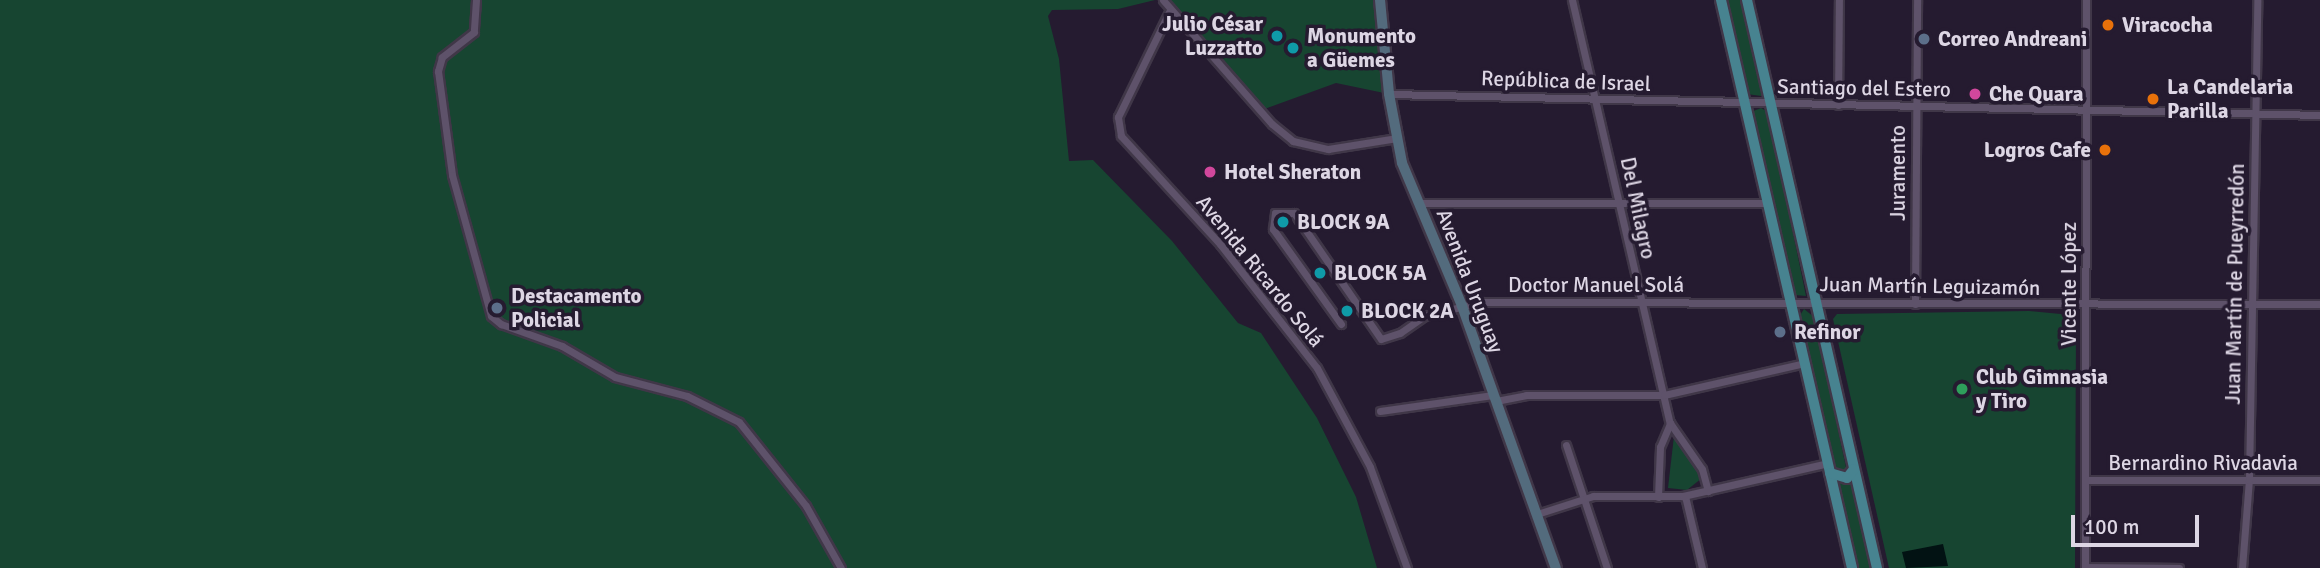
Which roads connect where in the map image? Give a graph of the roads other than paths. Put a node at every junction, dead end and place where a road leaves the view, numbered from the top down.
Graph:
1 (476, 0) edge
2 (1163, 0) edge
3 (1380, 0) edge
4 (1572, 0) edge
5 (1721, 0) edge
6 (1747, 0) edge
7 (1839, 0) edge
8 (1917, 0) edge
9 (2086, 0) edge
10 (2257, 0) edge
11 (1170, 12) junction
12 (1389, 94) junction
13 (1597, 100) junction
14 (1772, 103) junction
15 (1743, 104) junction
16 (1838, 106) junction
17 (1916, 107) junction
18 (2087, 111) junction
19 (2255, 113) junction
20 (2320, 115) edge
21 (1397, 138) junction
22 (1619, 201) junction
23 (1766, 203) junction
24 (1419, 204) junction
25 (1815, 301) junction
26 (1642, 303) junction
27 (1791, 303) junction
28 (1915, 304) junction
29 (2253, 304) junction
30 (2320, 304) edge
31 (2086, 305) junction
32 (1461, 306) junction
33 (1341, 324) dead end
34 (1805, 363) junction
35 (1664, 395) junction
36 (1494, 398) junction
37 (1380, 411) dead end
38 (1670, 423) junction
39 (1566, 445) dead end
40 (1829, 468) junction
41 (1854, 469) junction
42 (2249, 480) junction
43 (2320, 480) edge
44 (2087, 481) junction
45 (1708, 491) junction
46 (1685, 496) junction
47 (1658, 497) junction
48 (1582, 498) junction
49 (1537, 514) junction
50 (2085, 567) edge
51 (841, 568) edge
52 (1406, 568) edge
53 (1556, 568) edge
54 (1607, 568) edge
55 (1702, 568) edge
56 (1852, 568) edge
57 (1877, 568) edge
58 (2179, 568) edge
59 (2242, 568) edge

1 - 51 street
2 - 11 street
3 - 12 street, Avenida Uruguay
4 - 13 street, Del Milagro
5 - 15 main road
6 - 14 main road
7 - 16 street
8 - 17 street, Juramento
9 - 18 street, Vicente López
10 - 19 street, Juan Martín de Pueyrredón
11 - 21 street
11 - 52 street, Avenida Ricardo Solá
12 - 13 street, República de Israel
12 - 21 street, Avenida Uruguay
13 - 15 street, República de Israel
13 - 22 street, Del Milagro
14 - 15 street, Santiago del Estero
14 - 16 street, Santiago del Estero
14 - 25 main road
15 - 23 main road
16 - 17 street, Santiago del Estero
17 - 18 street, Santiago del Estero
17 - 28 street, Juramento
18 - 19 street, Santiago del Estero
18 - 31 street, Vicente López
19 - 20 street, Santiago del Estero
19 - 29 street, Juan Martín de Pueyrredón
21 - 24 street, Avenida Uruguay
22 - 23 street
22 - 24 street
22 - 26 street, Del Milagro
23 - 27 main road
24 - 32 street, Avenida Uruguay
25 - 27 street, Juan Martín Leguizamón
25 - 28 street, Juan Martín Leguizamón
25 - 41 main road
26 - 27 street, Doctor Manuel Solá
26 - 32 street, Doctor Manuel Solá
26 - 35 street, Del Milagro
27 - 34 main road
28 - 31 street, Juan Martín Leguizamón
29 - 30 street, Juan Martín Leguizamón
29 - 31 street, Juan Martín Leguizamón
29 - 42 street, Juan Martín de Pueyrredón
31 - 44 street, Vicente López
32 - 33 street, Doctor Manuel Solá
32 - 36 street, Avenida Uruguay
34 - 35 street
34 - 40 main road
35 - 36 street
35 - 38 street, Del Milagro
36 - 37 street
36 - 49 street, Avenida Uruguay
38 - 45 street, Del Milagro
38 - 47 street, Del Milagro
39 - 48 street
40 - 41 main road
40 - 45 street
40 - 56 main road
41 - 57 main road
42 - 43 street, Bernardino Rivadavia
42 - 44 street, Bernardino Rivadavia
42 - 59 street, Juan Martín de Pueyrredón
44 - 50 street, Vicente López
45 - 46 street
46 - 47 street
46 - 55 street
47 - 48 street
48 - 49 street
48 - 54 street
49 - 53 street, Avenida Uruguay
50 - 58 street

